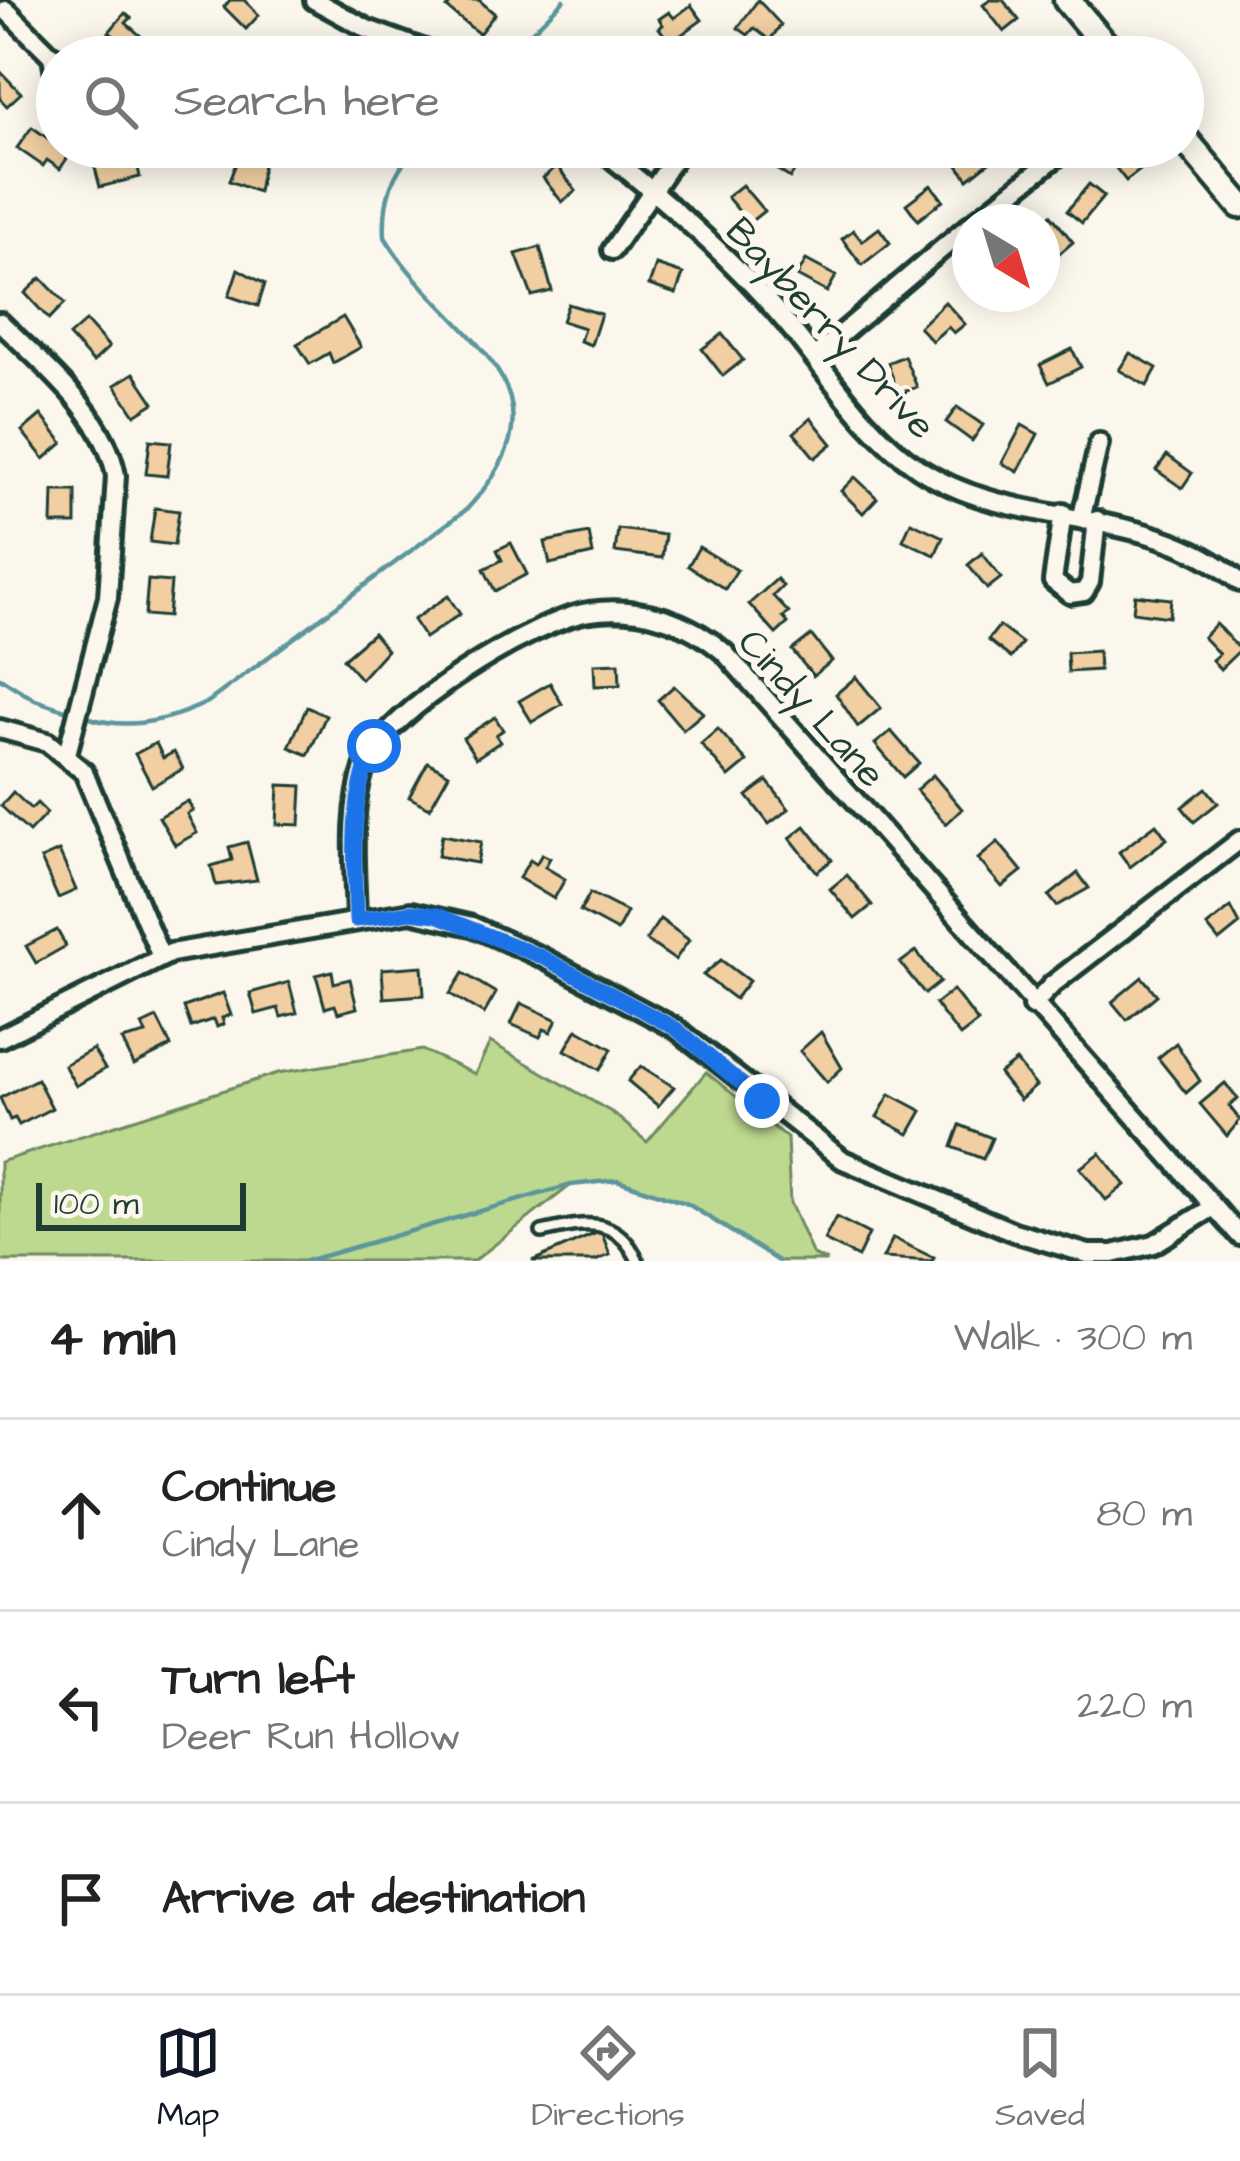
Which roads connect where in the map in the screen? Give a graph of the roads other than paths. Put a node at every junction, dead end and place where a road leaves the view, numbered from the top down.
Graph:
1 (314, 0) edge
2 (1067, 0) edge
3 (7, 8) edge
4 (386, 36) edge
5 (1097, 36) edge
6 (36, 37) edge
7 (1204, 162) edge
8 (624, 168) edge
9 (666, 168) edge
10 (1043, 168) edge
11 (651, 189) junction
12 (997, 204) edge
13 (1240, 205) edge
14 (952, 241) edge
15 (612, 250) dead end
16 (0, 322) edge
17 (814, 357) junction
18 (1099, 443) dead end
19 (1081, 516) junction
20 (1240, 581) edge
21 (0, 729) edge
22 (67, 754) junction
23 (1240, 840) edge
24 (356, 920) junction
25 (160, 957) junction
26 (1032, 1006) junction
27 (0, 1038) edge
28 (1212, 1208) junction
29 (542, 1232) dead end
30 (1240, 1236) edge
31 (638, 1261) edge

1 - 4 street
2 - 5 street
3 - 6 street
7 - 13 street
8 - 11 street, Bayberry Drive
9 - 11 street
10 - 12 street
11 - 15 street
11 - 17 street, Bayberry Drive
14 - 17 street
16 - 22 street
17 - 19 street, Bayberry Drive
18 - 19 street
19 - 20 street, Bayberry Drive
21 - 22 street
22 - 25 street
23 - 26 street
24 - 25 street
24 - 26 street, Cindy Lane
24 - 28 street
25 - 27 street
26 - 28 street, Cindy Lane
28 - 30 street, Cindy Lane
29 - 31 lane

